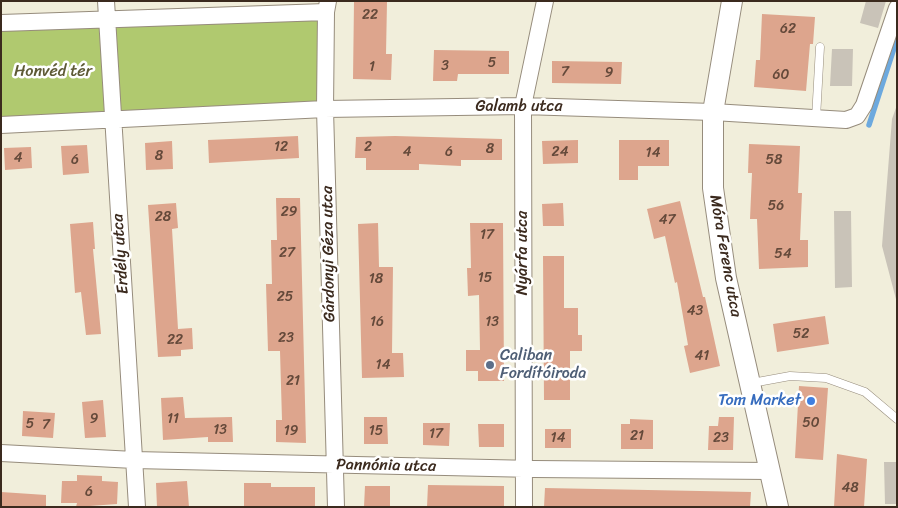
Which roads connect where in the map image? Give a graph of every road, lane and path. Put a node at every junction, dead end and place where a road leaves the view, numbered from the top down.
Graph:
1 (106, 1) edge
2 (545, 1) edge
3 (732, 1) edge
4 (327, 6) edge
5 (897, 8) edge
6 (107, 20) junction
7 (1, 23) edge
8 (820, 47) dead end
9 (523, 106) junction
10 (325, 109) junction
11 (713, 112) junction
12 (816, 118) junction
13 (113, 119) junction
14 (1, 125) edge
15 (750, 384) junction
16 (897, 419) edge
17 (1, 453) edge
18 (134, 460) junction
19 (334, 465) junction
20 (523, 469) junction
21 (770, 471) junction
22 (137, 507) edge
23 (336, 507) edge
24 (524, 507) edge
25 (778, 507) edge

1 - 6 street, Erdély utca
2 - 9 street, Nyárfa utca
3 - 11 street, Móra Ferenc utca
4 - 6 street
4 - 10 street, Gárdonyi Géza utca
5 - 12 street, Galamb utca
6 - 7 street
6 - 13 street, Erdély utca
8 - 12 lane
9 - 10 street, Galamb utca
9 - 11 street, Galamb utca
9 - 20 street, Nyárfa utca
10 - 13 street
10 - 19 street, Gárdonyi Géza utca
11 - 12 street, Galamb utca
11 - 15 street, Móra Ferenc utca
13 - 14 street
13 - 18 street, Erdély utca
15 - 16 lane
15 - 21 street, Móra Ferenc utca
17 - 18 street, Pannónia utca
18 - 19 street, Pannónia utca
18 - 22 street, Erdély utca
19 - 20 street, Pannónia utca
19 - 23 street, Gárdonyi Géza utca
20 - 21 street, Pannónia utca
20 - 24 street, Nyárfa utca
21 - 25 street, Móra Ferenc utca

